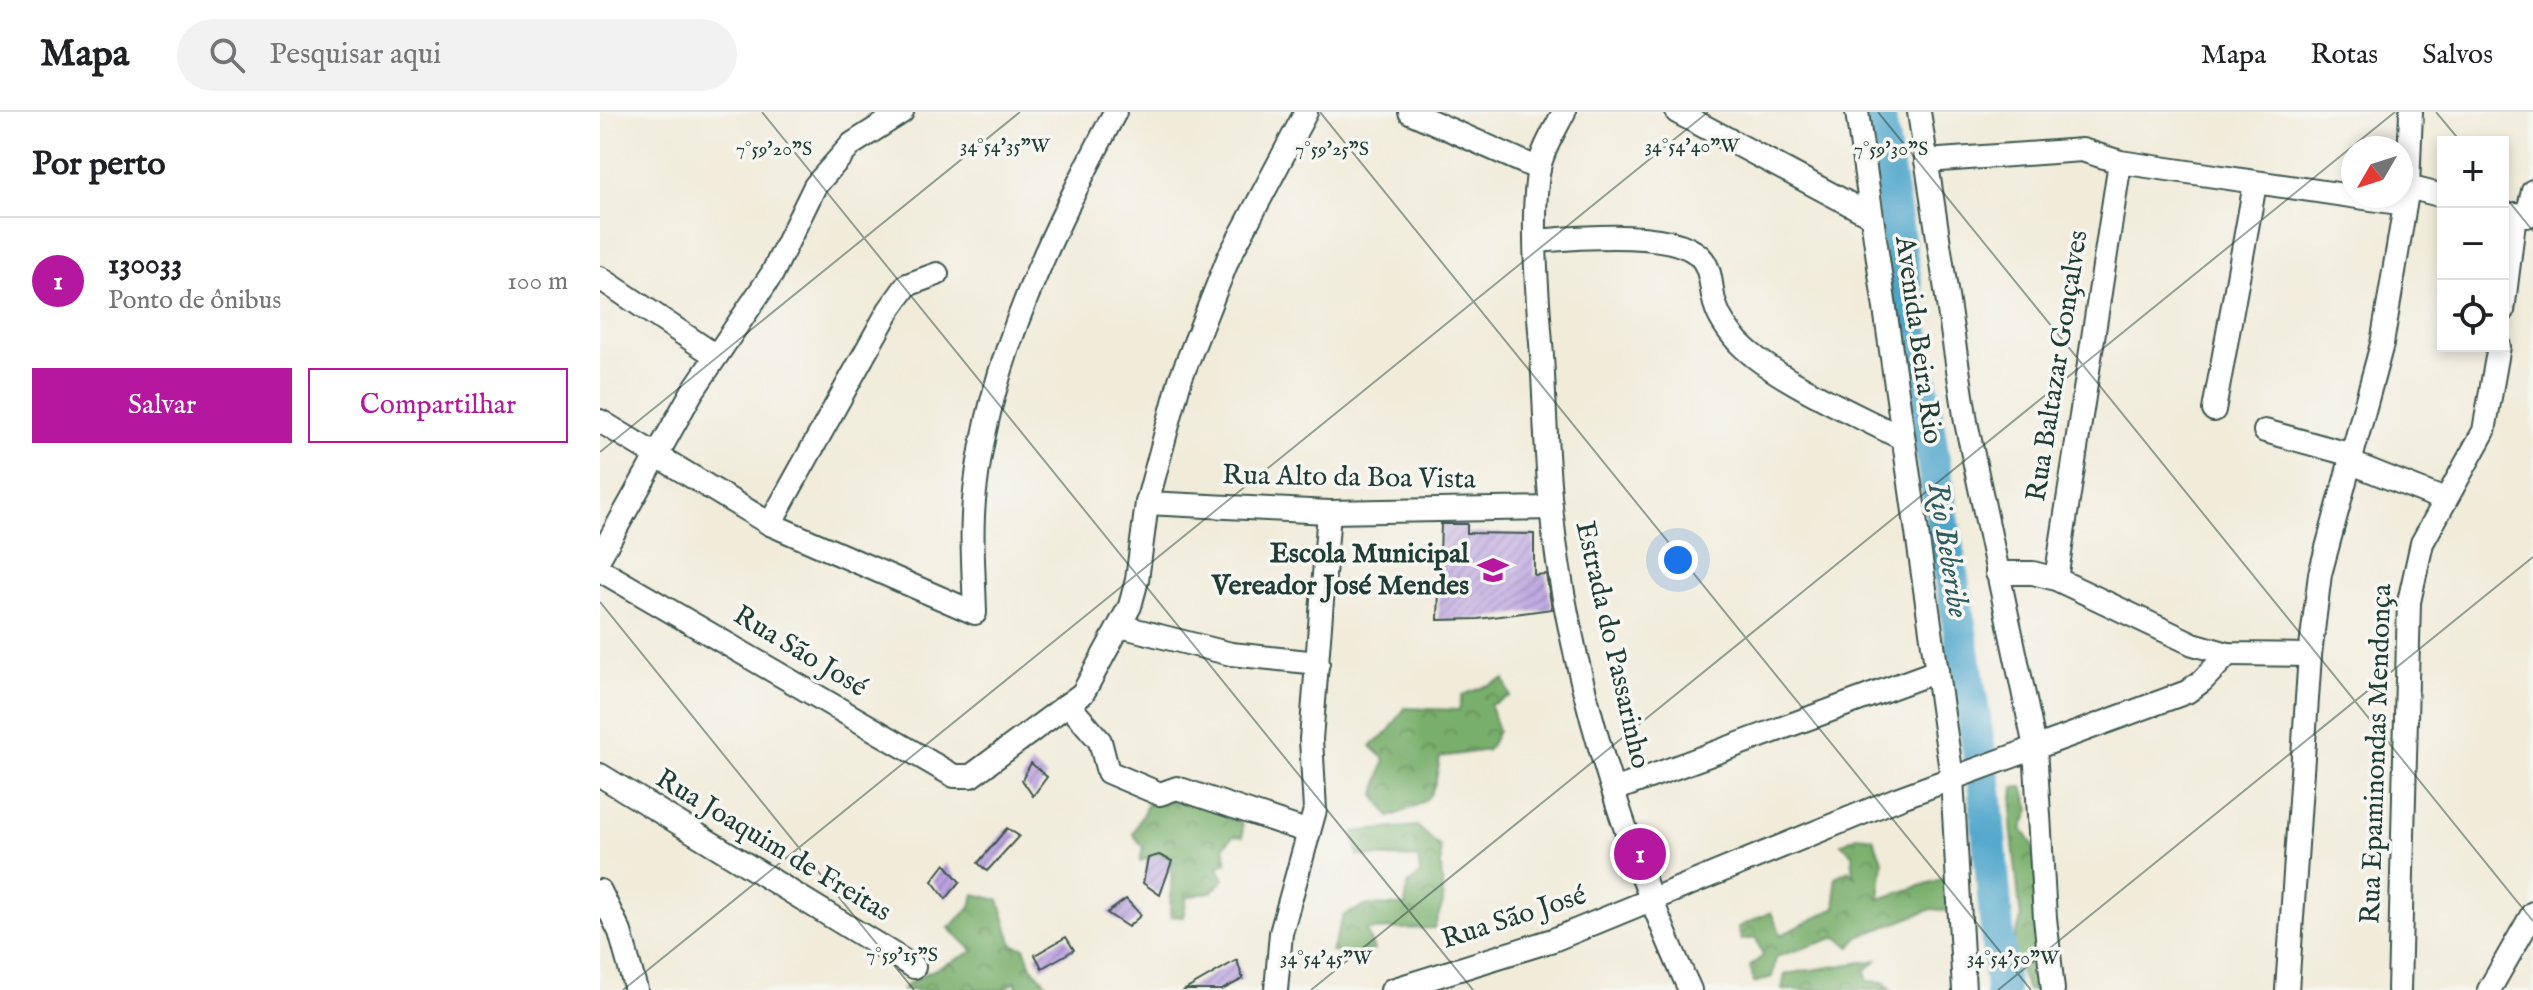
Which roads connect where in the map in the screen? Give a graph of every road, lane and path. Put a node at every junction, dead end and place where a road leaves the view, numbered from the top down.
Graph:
1 (902, 112) edge
2 (1115, 112) edge
3 (1306, 112) edge
4 (1410, 112) edge
5 (1564, 112) edge
6 (1677, 112) edge
7 (1857, 112) edge
8 (1919, 112) edge
9 (2411, 112) edge
10 (2410, 136) edge
11 (1926, 161) junction
12 (2120, 162) junction
13 (1539, 169) junction
14 (2255, 184) junction
15 (2341, 191) edge
16 (2533, 191) edge
17 (2413, 196) edge
18 (2437, 196) edge
19 (2404, 208) edge
20 (1870, 215) junction
21 (2520, 215) edge
22 (1537, 241) junction
23 (937, 274) dead end
24 (600, 278) edge
25 (2508, 280) edge
26 (2498, 352) edge
27 (716, 356) junction
28 (2214, 410) dead end
29 (600, 421) edge
30 (2265, 431) dead end
31 (1903, 439) junction
32 (658, 454) junction
33 (2350, 459) junction
34 (2445, 500) junction
35 (1147, 503) junction
36 (1551, 508) junction
37 (1329, 512) junction
38 (770, 524) junction
39 (600, 557) edge
40 (600, 570) edge
41 (1997, 573) junction
42 (2056, 579) junction
43 (1120, 626) junction
44 (2228, 654) junction
45 (2310, 655) junction
46 (1318, 663) junction
47 (1937, 671) junction
48 (1068, 704) junction
49 (2026, 751) junction
50 (600, 775) edge
51 (1960, 776) junction
52 (1614, 790) junction
53 (1309, 832) junction
54 (600, 891) edge
55 (1652, 900) junction
56 (2533, 916) edge
57 (610, 936) edge
58 (914, 967) dead end
59 (636, 990) edge
60 (1276, 990) edge
61 (1392, 990) edge
62 (1690, 990) edge
63 (1964, 990) edge
64 (2053, 990) edge
65 (2287, 990) edge
66 (2399, 990) edge
67 (2489, 990) edge

1 - 27 street
2 - 38 street
3 - 35 street
4 - 13 street
5 - 13 street, Estrada do Passarinho
6 - 20 street
7 - 20 street, Avenida Beira Rio
8 - 11 street
9 - 10 street
11 - 12 street
11 - 41 street
12 - 14 street
12 - 42 street, Rua Baltazar Gonçalves
13 - 22 street, Estrada do Passarinho
14 - 15 street
14 - 28 street
16 - 21 street
17 - 18 street
19 - 33 street
20 - 31 street, Avenida Beira Rio
21 - 25 street
22 - 31 street
22 - 36 street, Estrada do Passarinho
23 - 38 street
24 - 27 street
26 - 34 street, Rua Epaminondas Mendonça
27 - 32 street
29 - 32 street
30 - 33 street
31 - 47 street, Avenida Beira Rio
32 - 38 street
32 - 39 street
33 - 34 street
33 - 45 street
34 - 66 street, Rua Epaminondas Mendonça
35 - 37 street, Rua Alto da Boa Vista
35 - 43 street
36 - 37 street, Rua Alto da Boa Vista
36 - 52 street, Estrada do Passarinho
37 - 46 street
40 - 48 street, Rua São José
41 - 42 street
41 - 49 street
42 - 44 street
43 - 46 street
43 - 48 street
44 - 45 street
44 - 49 street, Rua São José
45 - 65 street
46 - 53 street
47 - 51 street, Avenida Beira Rio
47 - 52 street
48 - 53 street
49 - 51 street, Rua São José
49 - 64 street
50 - 58 street, Rua Joaquim de Freitas
51 - 55 street, Rua São José
51 - 63 street, Avenida Beira Rio
52 - 55 street, Estrada do Passarinho
53 - 60 street
54 - 57 street
55 - 61 street, Rua São José
55 - 62 street, Estrada do Passarinho
56 - 67 street
57 - 59 street

